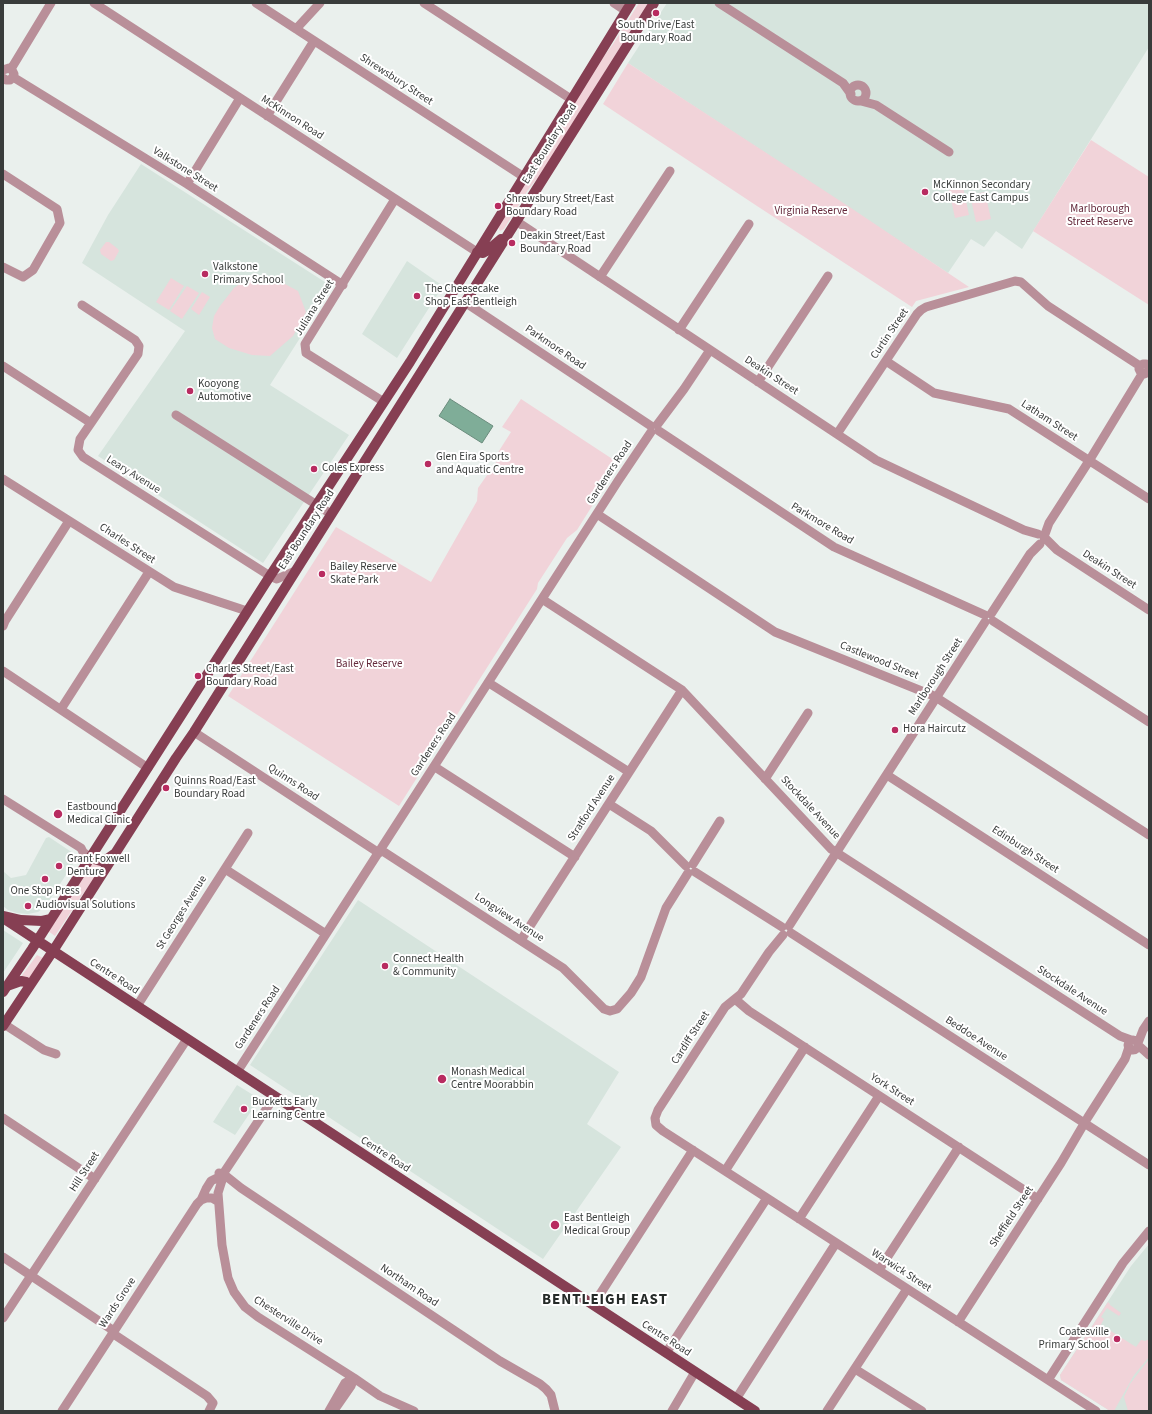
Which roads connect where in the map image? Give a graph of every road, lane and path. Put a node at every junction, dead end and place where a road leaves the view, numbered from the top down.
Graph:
1 (51, 3) edge
2 (94, 3) edge
3 (256, 3) edge
4 (320, 3) edge
5 (614, 3) edge
6 (654, 3) edge
7 (719, 3) edge
8 (430, 5) edge
9 (628, 7) edge
10 (296, 29) junction
11 (314, 41) junction
12 (6, 76) edge
13 (843, 83) junction
14 (856, 86) junction
15 (851, 94) junction
16 (863, 97) junction
17 (240, 98) junction
18 (571, 99) junction
19 (267, 116) junction
20 (949, 152) dead end
21 (670, 171) dead end
22 (3, 174) edge
23 (524, 177) junction
24 (187, 184) junction
25 (395, 199) junction
26 (516, 221) junction
27 (749, 224) dead end
28 (492, 229) junction
29 (508, 235) junction
30 (477, 252) junction
31 (3, 267) edge
32 (828, 276) dead end
33 (600, 277) junction
34 (343, 285) junction
35 (466, 303) junction
36 (82, 305) dead end
37 (679, 330) junction
38 (710, 350) junction
39 (886, 361) junction
40 (3, 366) edge
41 (1147, 369) edge
42 (758, 382) junction
43 (384, 402) junction
44 (176, 415) dead end
45 (91, 423) junction
46 (655, 429) junction
47 (837, 434) junction
48 (1089, 461) junction
49 (3, 479) edge
50 (1149, 499) edge
51 (317, 505) junction
52 (331, 514) junction
53 (597, 514) junction
54 (69, 521) junction
55 (1040, 539) junction
56 (295, 571) junction
57 (149, 572) junction
58 (270, 576) junction
59 (542, 599) junction
60 (1149, 610) edge
61 (247, 611) junction
62 (989, 618) junction
63 (3, 626) edge
64 (3, 672) edge
65 (489, 683) junction
66 (682, 690) junction
67 (937, 698) junction
68 (61, 709) junction
69 (808, 713) dead end
70 (1149, 722) edge
71 (194, 732) junction
72 (435, 767) junction
73 (148, 768) junction
74 (629, 772) junction
75 (887, 775) junction
76 (765, 779) junction
77 (3, 799) edge
78 (609, 804) junction
79 (720, 821) dead end
80 (248, 833) dead end
81 (1149, 835) edge
82 (98, 846) junction
83 (81, 848) junction
84 (380, 851) junction
85 (116, 853) junction
86 (836, 853) junction
87 (575, 857) junction
88 (90, 858) junction
89 (224, 869) junction
90 (691, 869) junction
91 (3, 915) edge
92 (3, 918) edge
93 (51, 919) junction
94 (786, 930) junction
95 (326, 934) junction
96 (521, 940) junction
97 (37, 941) junction
98 (1149, 945) edge
99 (53, 951) junction
100 (30, 985) junction
101 (5, 989) edge
102 (735, 999) junction
103 (137, 1006) junction
104 (1149, 1021) edge
105 (3, 1022) edge
106 (187, 1039) junction
107 (1133, 1045) junction
108 (805, 1047) junction
109 (56, 1054) dead end
110 (1147, 1054) edge
111 (237, 1072) junction
112 (273, 1096) junction
113 (879, 1096) junction
114 (3, 1118) edge
115 (1084, 1123) junction
116 (959, 1147) junction
117 (693, 1150) junction
118 (1149, 1165) edge
119 (725, 1171) junction
120 (220, 1176) junction
121 (95, 1178) junction
122 (767, 1198) junction
123 (1038, 1199) junction
124 (201, 1200) junction
125 (214, 1201) junction
126 (194, 1209) junction
127 (799, 1219) junction
128 (1149, 1231) edge
129 (836, 1243) junction
130 (3, 1257) edge
131 (879, 1270) junction
132 (32, 1276) junction
133 (906, 1289) junction
134 (593, 1305) junction
135 (3, 1318) edge
136 (958, 1322) junction
137 (113, 1332) junction
138 (666, 1354) junction
139 (855, 1369) junction
140 (695, 1372) junction
141 (1048, 1380) junction
142 (352, 1381) junction
143 (736, 1399) junction
144 (62, 1411) edge
145 (209, 1411) edge
146 (329, 1411) edge
147 (334, 1411) edge
148 (402, 1411) edge
149 (414, 1411) edge
150 (555, 1411) edge
151 (672, 1411) edge
152 (755, 1411) edge
153 (828, 1411) edge
154 (922, 1411) edge
155 (1096, 1411) edge

1 - 12 street
2 - 17 street, McKinnon Road
3 - 10 street, Shrewsbury Street
4 - 10 street
5 - 9 street
6 - 26 main road, East Boundary Road
7 - 13 street
8 - 18 street
9 - 18 main road, East Boundary Road
10 - 11 street, Shrewsbury Street
11 - 19 street
11 - 23 street, Shrewsbury Street
12 - 24 street, Valkstone Street
13 - 14 street
13 - 15 street
14 - 15 street
14 - 16 street
15 - 16 street
16 - 20 street
17 - 19 street, McKinnon Road
17 - 24 street
18 - 23 main road, East Boundary Road
19 - 25 street, McKinnon Road
21 - 33 street
22 - 31 street
23 - 28 main road, East Boundary Road
24 - 34 street, Valkstone Street
25 - 30 street, McKinnon Road
25 - 34 street, Juliana Street
26 - 29 main road, East Boundary Road
26 - 33 street, Deakin Street
27 - 37 street
28 - 29 main road
28 - 30 main road, East Boundary Road
29 - 30 main road
29 - 35 main road, East Boundary Road
30 - 43 main road, East Boundary Road
32 - 42 street
33 - 37 street, Deakin Street
34 - 43 street, Juliana Street
35 - 46 street, Parkmore Road
35 - 52 main road, East Boundary Road
36 - 45 street, Leary Avenue
37 - 38 street, Deakin Street
38 - 42 street, Deakin Street
38 - 46 street, Gardeners Road
39 - 41 street, Curtin Street
39 - 47 street, Curtin Street
39 - 48 street, Latham Street
40 - 45 street
41 - 48 street, Marlborough Street
42 - 47 street, Deakin Street
43 - 51 main road, East Boundary Road
44 - 51 street
45 - 58 street, Leary Avenue
46 - 53 street, Gardeners Road
46 - 62 street, Parkmore Road
47 - 55 street, Deakin Street
48 - 50 street, Latham Street
48 - 55 street, Marlborough Street
49 - 54 street, Charles Street
51 - 52 street
51 - 58 main road, East Boundary Road
52 - 56 main road, East Boundary Road
53 - 59 street, Gardeners Road
53 - 67 street, Castlewood Street
54 - 57 street, Charles Street
54 - 63 street
55 - 60 street, Deakin Street
55 - 62 street, Marlborough Street
56 - 58 street
56 - 71 main road, East Boundary Road
57 - 61 street, Charles Street
57 - 68 street
58 - 61 main road, East Boundary Road
59 - 65 street, Gardeners Road
59 - 66 street, Stockdale Avenue
61 - 73 main road, East Boundary Road
62 - 67 street, Marlborough Street
62 - 70 street, Parkmore Road
64 - 68 street
65 - 72 street, Gardeners Road
65 - 74 street
66 - 74 street, Stratford Avenue
66 - 76 street, Stockdale Avenue
67 - 75 street, Marlborough Street
67 - 81 street, Castlewood Street
68 - 73 street
69 - 76 street
71 - 84 street, Quinns Road
71 - 85 main road, East Boundary Road
72 - 84 street, Gardeners Road
72 - 87 street
73 - 82 main road, East Boundary Road
74 - 78 street, Stratford Avenue
75 - 86 street, Marlborough Street
75 - 98 street, Edinburgh Street
76 - 86 street, Stockdale Avenue
77 - 83 street
78 - 87 street, Stratford Avenue
78 - 90 street, Beddoe Avenue
79 - 90 street
80 - 89 street, St Georges Avenue
82 - 83 street
82 - 88 main road, East Boundary Road
83 - 88 street
84 - 95 street, Gardeners Road
84 - 96 street, Longview Avenue
85 - 88 main road
85 - 99 main road, East Boundary Road
86 - 94 street, Marlborough Street
86 - 107 street, Stockdale Avenue
87 - 96 street, Stratford Avenue
88 - 93 main road, East Boundary Road
89 - 95 street
89 - 103 street, St Georges Avenue
90 - 94 street, Beddoe Avenue
90 - 96 street, Longview Avenue
91 - 93 main road
92 - 97 main road, Centre Road
93 - 97 main road, East Boundary Road
94 - 102 street, Cardiff Street
94 - 115 street, Beddoe Avenue
95 - 111 street, Gardeners Road
97 - 99 main road, Centre Road
97 - 101 main road, East Boundary Road
99 - 100 main road, East Boundary Road
99 - 103 main road, Centre Road
100 - 101 main road
100 - 105 main road, East Boundary Road
102 - 108 street, York Street
102 - 117 street, Cardiff Street
103 - 106 main road, Centre Road
104 - 107 street
105 - 109 street
106 - 111 main road, Centre Road
106 - 121 street, Hill Street
107 - 110 street, Stockdale Avenue
107 - 115 street, Sheffield Street
108 - 113 street, York Street
108 - 119 street
111 - 112 main road, Centre Road
112 - 120 street
112 - 134 main road, Centre Road
113 - 116 street, York Street
113 - 127 street
114 - 121 street
115 - 118 street, Beddoe Avenue
115 - 123 street, Sheffield Street
116 - 123 street, York Street
116 - 131 street
117 - 119 street, Warwick Street
117 - 134 street
119 - 122 street, Warwick Street
120 - 124 street, Wards Grove
120 - 125 street, Chesterville Drive
120 - 150 street, Northam Road
121 - 132 street, Hill Street
122 - 127 street, Warwick Street
122 - 138 street
123 - 136 street, Sheffield Street
124 - 125 street
124 - 126 street, Wards Grove
125 - 126 street
125 - 142 street, Chesterville Drive
126 - 137 street, Wards Grove
127 - 129 street, Warwick Street
128 - 141 street
129 - 131 street, Warwick Street
129 - 143 street
130 - 132 street
131 - 133 street, Warwick Street
132 - 135 street, Hill Street
132 - 137 street
133 - 136 street, Warwick Street
133 - 139 street
134 - 138 main road, Centre Road
136 - 141 street, Warwick Street
137 - 144 street, Wards Grove
137 - 145 street
138 - 140 main road, Centre Road
139 - 153 street
139 - 154 street
140 - 143 main road, Centre Road
140 - 151 street
141 - 155 street, Warwick Street
142 - 146 street
142 - 147 street
142 - 148 street, Chesterville Drive
142 - 149 street, Chesterville Drive
143 - 152 main road, Centre Road

